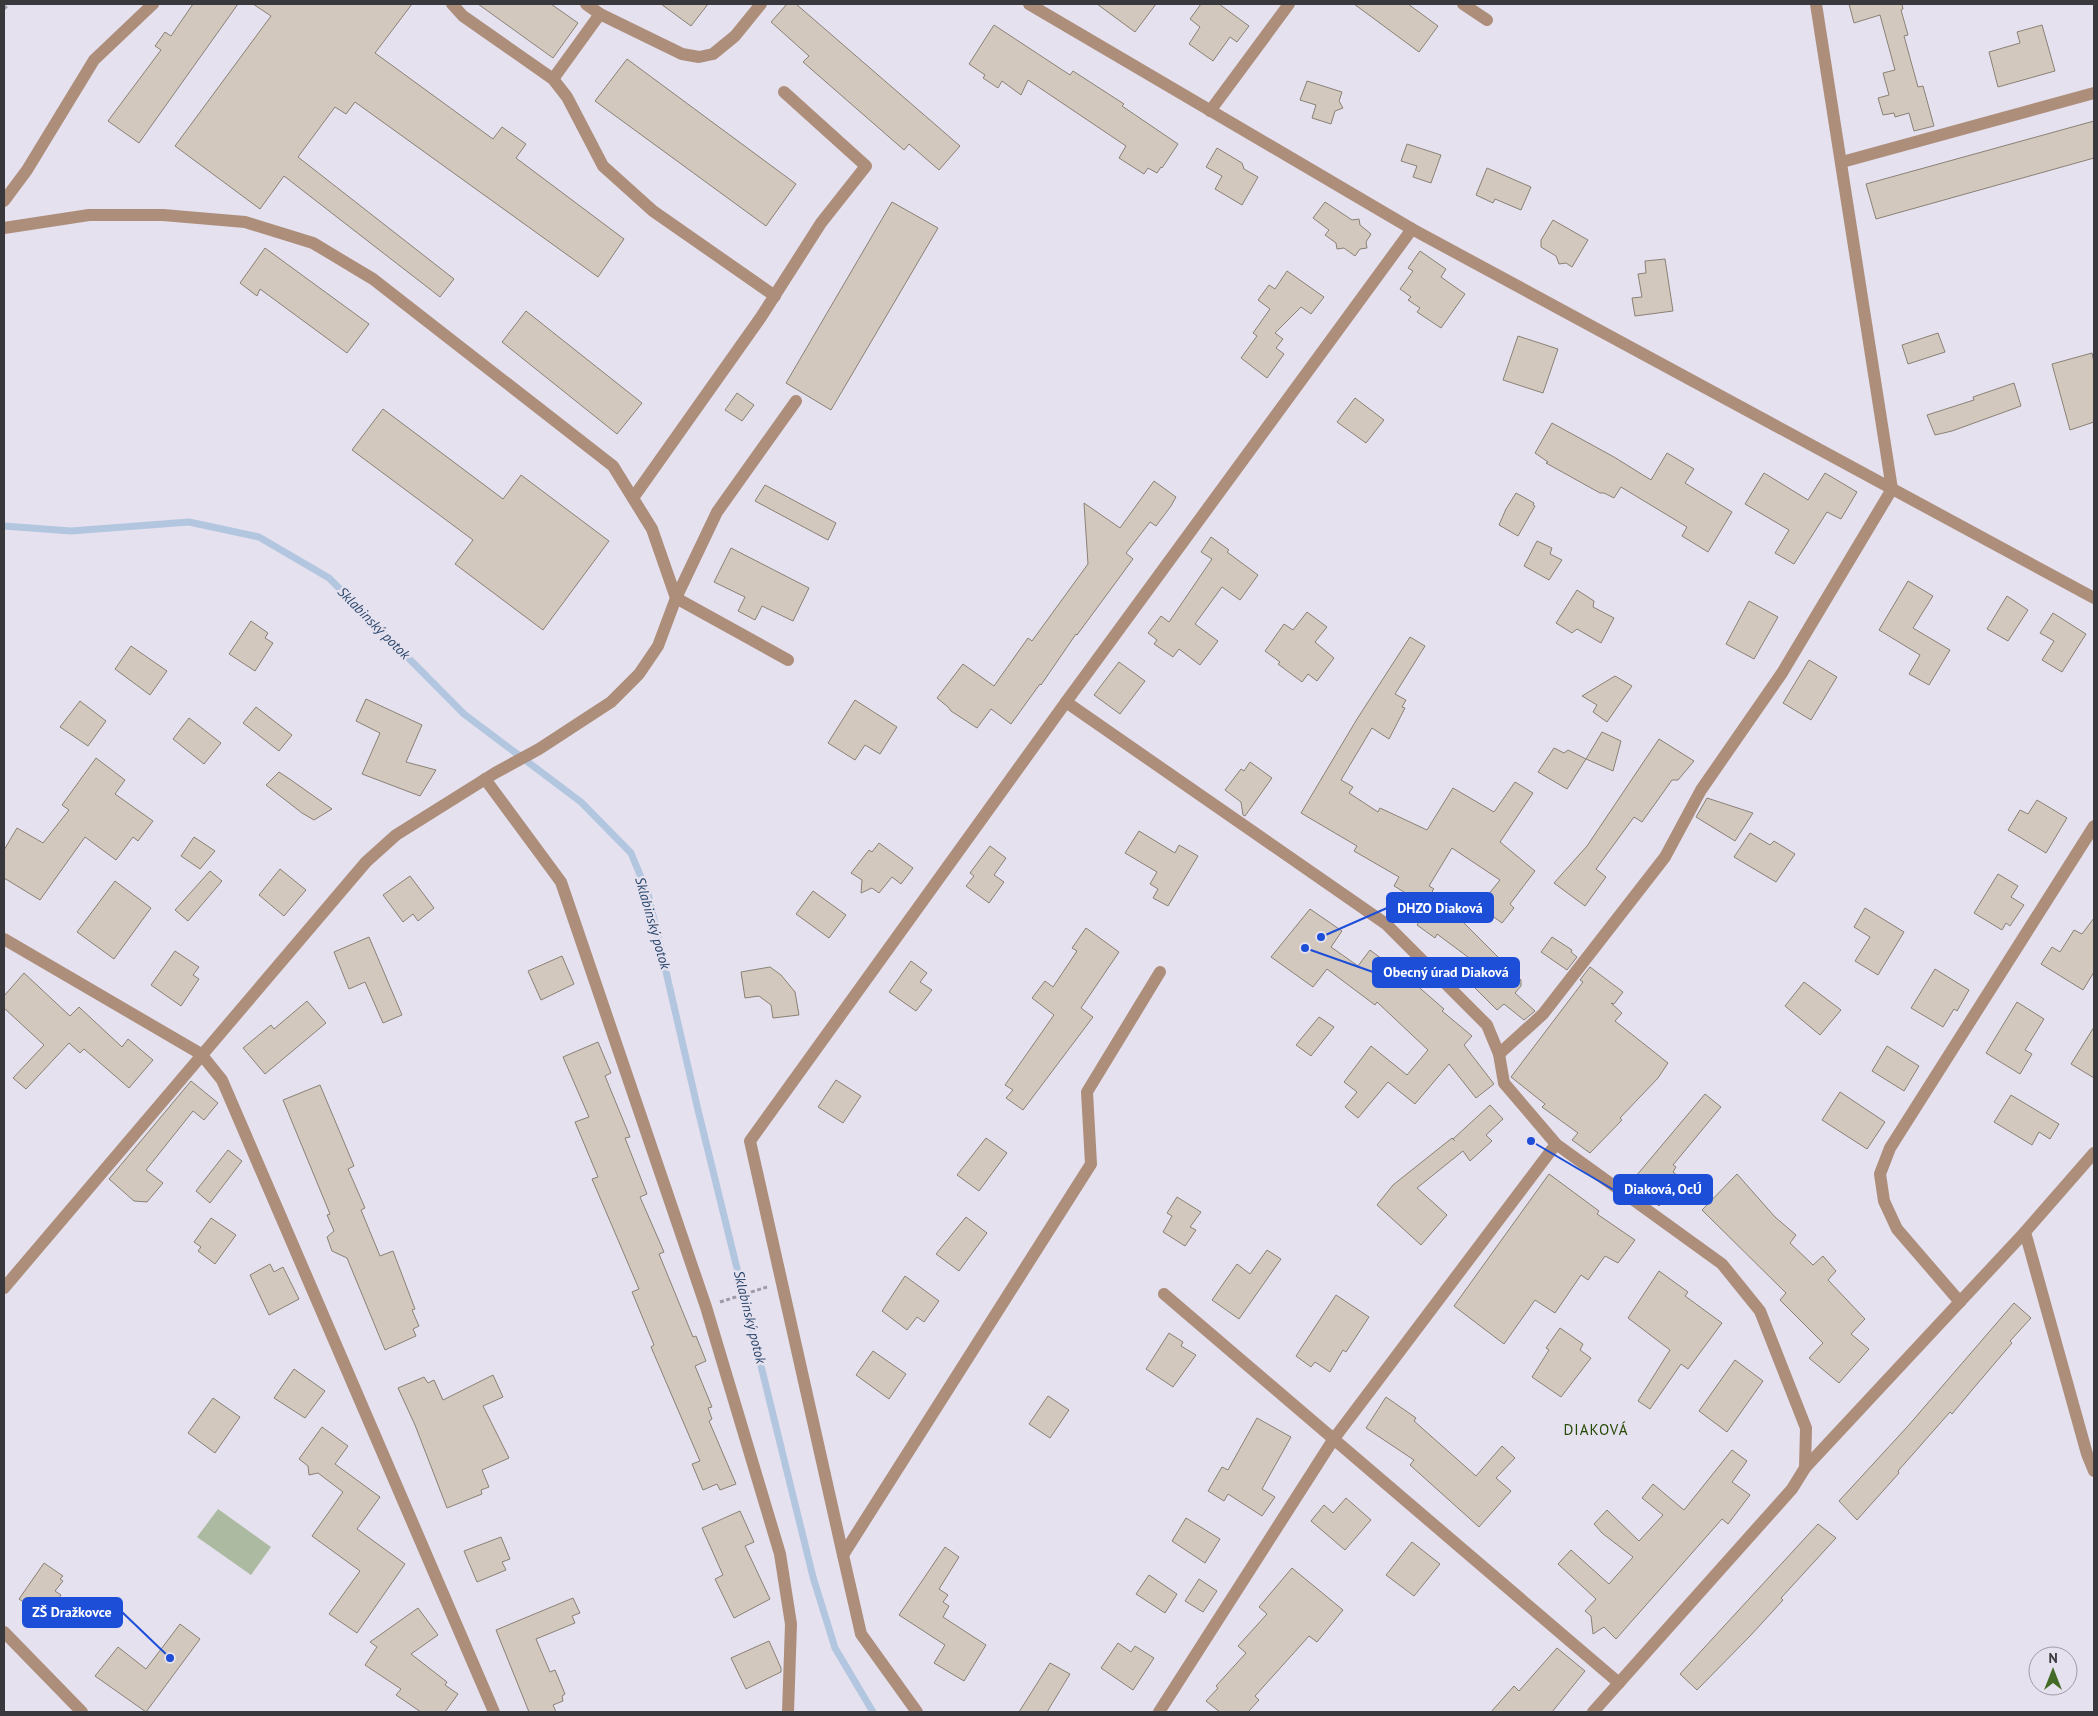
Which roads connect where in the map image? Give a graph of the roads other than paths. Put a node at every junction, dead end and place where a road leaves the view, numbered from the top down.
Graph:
1 (153, 4) edge
2 (452, 4) edge
3 (586, 4) edge
4 (761, 4) edge
5 (1028, 4) edge
6 (1289, 4) edge
7 (1463, 4) edge
8 (1816, 4) edge
9 (600, 14) junction
10 (1487, 20) dead end
11 (553, 79) junction
12 (784, 92) dead end
13 (2094, 93) edge
14 (1210, 111) junction
15 (1842, 162) junction
16 (4, 201) edge
17 (4, 228) edge
18 (1412, 229) junction
19 (775, 296) junction
20 (796, 401) dead end
21 (1892, 489) junction
22 (633, 498) junction
23 (676, 598) junction
24 (2094, 598) edge
25 (788, 660) dead end
26 (1066, 702) junction
27 (490, 776) junction
28 (2094, 826) edge
29 (4, 938) edge
30 (1160, 972) dead end
31 (201, 1054) junction
32 (1499, 1054) junction
33 (1556, 1144) junction
34 (2094, 1152) edge
35 (2024, 1232) junction
36 (4, 1288) edge
37 (1164, 1294) dead end
38 (1960, 1302) junction
39 (1333, 1440) junction
40 (1805, 1468) junction
41 (2094, 1471) edge
42 (843, 1555) junction
43 (4, 1634) edge
44 (1619, 1683) junction
45 (82, 1712) edge
46 (494, 1712) edge
47 (788, 1712) edge
48 (917, 1712) edge
49 (1159, 1712) edge
50 (1593, 1712) edge

1 - 16 street
2 - 11 street
3 - 9 street
4 - 9 street
5 - 14 street
6 - 14 street
7 - 10 street
8 - 15 street
9 - 11 street
11 - 19 street
12 - 19 street
13 - 15 street
14 - 18 street
15 - 21 street
17 - 22 street
18 - 21 street
18 - 26 street
19 - 22 street
20 - 23 street
21 - 24 street
21 - 32 street
22 - 23 street
23 - 25 street
23 - 27 street
26 - 32 street
26 - 42 street
27 - 31 street
27 - 47 street
28 - 38 street
29 - 31 street
30 - 42 street
31 - 36 street
31 - 46 street
32 - 33 street
33 - 39 street
33 - 40 street
34 - 35 street
35 - 38 street
35 - 41 street
37 - 39 street
38 - 40 street
39 - 44 street
39 - 49 street
40 - 44 street
42 - 48 street
43 - 45 street
44 - 50 street

